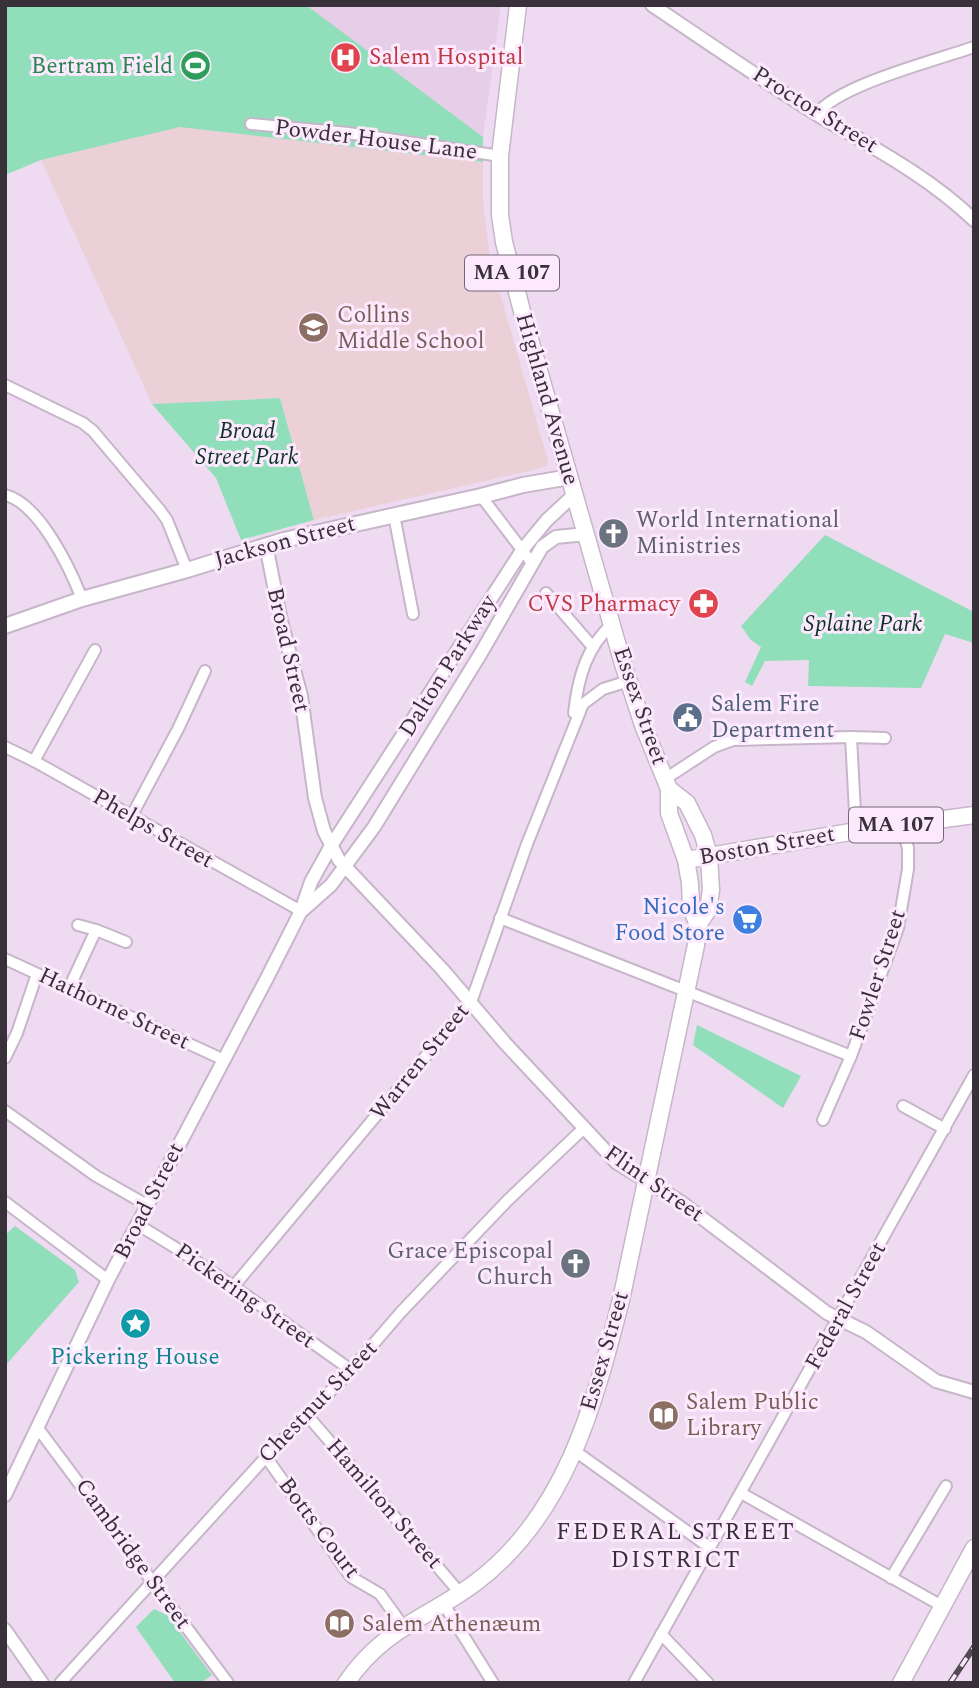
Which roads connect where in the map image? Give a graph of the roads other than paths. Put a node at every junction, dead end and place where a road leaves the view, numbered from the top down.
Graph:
1 (517, 5) edge
2 (652, 5) edge
3 (974, 47) edge
4 (817, 114) junction
5 (251, 124) dead end
6 (500, 156) junction
7 (974, 220) edge
8 (5, 385) edge
9 (570, 477) junction
10 (575, 494) junction
11 (5, 495) edge
12 (481, 496) junction
13 (394, 515) junction
14 (586, 534) junction
15 (266, 545) junction
16 (523, 550) junction
17 (532, 563) junction
18 (187, 570) junction
19 (546, 593) dead end
20 (82, 599) junction
21 (413, 614) dead end
22 (612, 624) junction
23 (5, 626) edge
24 (592, 646) junction
25 (95, 650) dead end
26 (205, 671) dead end
27 (629, 681) junction
28 (573, 723) junction
29 (851, 737) junction
30 (885, 737) dead end
31 (5, 747) edge
32 (34, 761) junction
33 (667, 784) junction
34 (974, 815) edge
35 (131, 817) junction
36 (901, 824) junction
37 (856, 831) junction
38 (331, 846) junction
39 (709, 856) junction
40 (686, 860) junction
41 (346, 867) junction
42 (301, 911) junction
43 (500, 918) junction
44 (78, 925) dead end
45 (698, 925) junction
46 (96, 930) junction
47 (126, 942) dead end
48 (5, 959) edge
49 (37, 974) junction
50 (69, 988) junction
51 (685, 990) junction
52 (471, 1002) junction
53 (851, 1056) junction
54 (5, 1058) edge
55 (222, 1059) junction
56 (974, 1075) edge
57 (903, 1106) dead end
58 (5, 1111) edge
59 (823, 1120) dead end
60 (584, 1128) junction
61 (945, 1129) junction
62 (645, 1181) junction
63 (5, 1202) edge
64 (147, 1205) junction
65 (138, 1225) junction
66 (108, 1280) junction
67 (234, 1286) junction
68 (838, 1319) junction
69 (351, 1370) junction
70 (974, 1392) edge
71 (307, 1415) junction
72 (37, 1427) junction
73 (575, 1451) junction
74 (265, 1457) junction
75 (946, 1486) dead end
76 (741, 1493) junction
77 (5, 1495) edge
78 (709, 1547) junction
79 (974, 1548) edge
80 (891, 1578) junction
81 (152, 1581) junction
82 (460, 1593) junction
83 (443, 1603) junction
84 (942, 1606) junction
85 (403, 1626) junction
86 (5, 1630) edge
87 (662, 1634) junction
88 (23, 1656) junction
89 (30, 1683) edge
90 (42, 1683) edge
91 (60, 1683) edge
92 (228, 1683) edge
93 (346, 1683) edge
94 (493, 1683) edge
95 (634, 1683) edge
96 (708, 1683) edge
97 (901, 1683) edge

1 - 6 main road, Highland Avenue / MA 107
2 - 4 street, Proctor Street
3 - 4 street
4 - 7 street, Proctor Street
5 - 6 street, Powder House Lane
6 - 9 main road, Highland Avenue / MA 107
8 - 18 street
9 - 10 main road, Highland Avenue / MA 107
9 - 12 main road, Jackson Street
10 - 14 main road, Highland Avenue / MA 107
10 - 16 street, Dalton Parkway
11 - 20 street
12 - 13 main road, Jackson Street
12 - 16 street
13 - 15 main road, Jackson Street
13 - 21 street
14 - 17 street, Dalton Parkway
14 - 22 main road, Highland Avenue / MA 107
15 - 18 main road, Jackson Street
15 - 38 street, Broad Street
16 - 17 street
16 - 38 street, Dalton Parkway
17 - 41 street, Dalton Parkway
18 - 20 main road, Jackson Street
19 - 24 street
20 - 23 main road, Jackson Street
22 - 24 street, Warren Street
22 - 27 main road, Essex Street / MA 107
24 - 28 street, Warren Street
25 - 32 street
26 - 35 street
27 - 28 street, Warren Street
27 - 33 main road, Essex Street / MA 107
28 - 43 street, Warren Street
29 - 30 street
29 - 33 street
29 - 37 street
31 - 32 street, Phelps Street
32 - 35 street, Phelps Street
33 - 39 main road, Essex Street / MA 107
33 - 40 main road, Essex Street / MA 107
34 - 36 main road, Boston Street / MA 107
35 - 42 street, Phelps Street
36 - 37 main road, Boston Street / MA 107
36 - 53 street, Fowler Street
37 - 39 main road, Boston Street / MA 107
38 - 41 street, Flint Street
38 - 42 street, Broad Street
39 - 40 main road, Boston Street / MA 107
39 - 45 main road, Essex Street
40 - 45 main road, Essex Street
41 - 42 street, Broad Street
41 - 52 street, Flint Street
42 - 55 street, Broad Street
43 - 51 street
43 - 52 street, Warren Street
44 - 46 street
45 - 51 main road, Essex Street
46 - 47 street
46 - 50 street
48 - 49 street, Hathorne Street
49 - 50 street, Hathorne Street
49 - 54 street
50 - 55 street, Hathorne Street
51 - 53 street
51 - 62 main road, Essex Street
52 - 60 street, Flint Street
52 - 67 street, Warren Street
53 - 59 street, Fowler Street
55 - 64 street, Broad Street
56 - 61 street, Federal Street
57 - 61 street
58 - 64 street
60 - 62 street, Flint Street
60 - 69 street, Chestnut Street
61 - 68 street, Federal Street
62 - 68 street, Flint Street
62 - 73 main road, Essex Street
63 - 66 street
64 - 65 street, Broad Street
65 - 66 street, Broad Street
65 - 67 street, Pickering Street
66 - 72 street, Broad Street
67 - 69 street, Pickering Street
68 - 70 street, Flint Street
68 - 76 street, Federal Street
69 - 71 street, Chestnut Street
71 - 74 street, Chestnut Street
71 - 82 street, Hamilton Street
72 - 77 street, Broad Street
72 - 81 street, Cambridge Street
73 - 78 street
73 - 82 main road, Essex Street
74 - 81 street, Chestnut Street
74 - 85 street, Botts Court
75 - 80 street
76 - 78 street, Federal Street
76 - 80 street
78 - 87 street, Federal Street
79 - 84 main road
80 - 84 street
81 - 91 street, Chestnut Street
81 - 92 street, Cambridge Street
82 - 83 main road, Essex Street
83 - 85 main road, Essex Street
83 - 94 street
84 - 97 main road
85 - 93 main road, Essex Street
86 - 88 street
87 - 95 street, Federal Street
87 - 96 street
88 - 89 street
88 - 90 street

